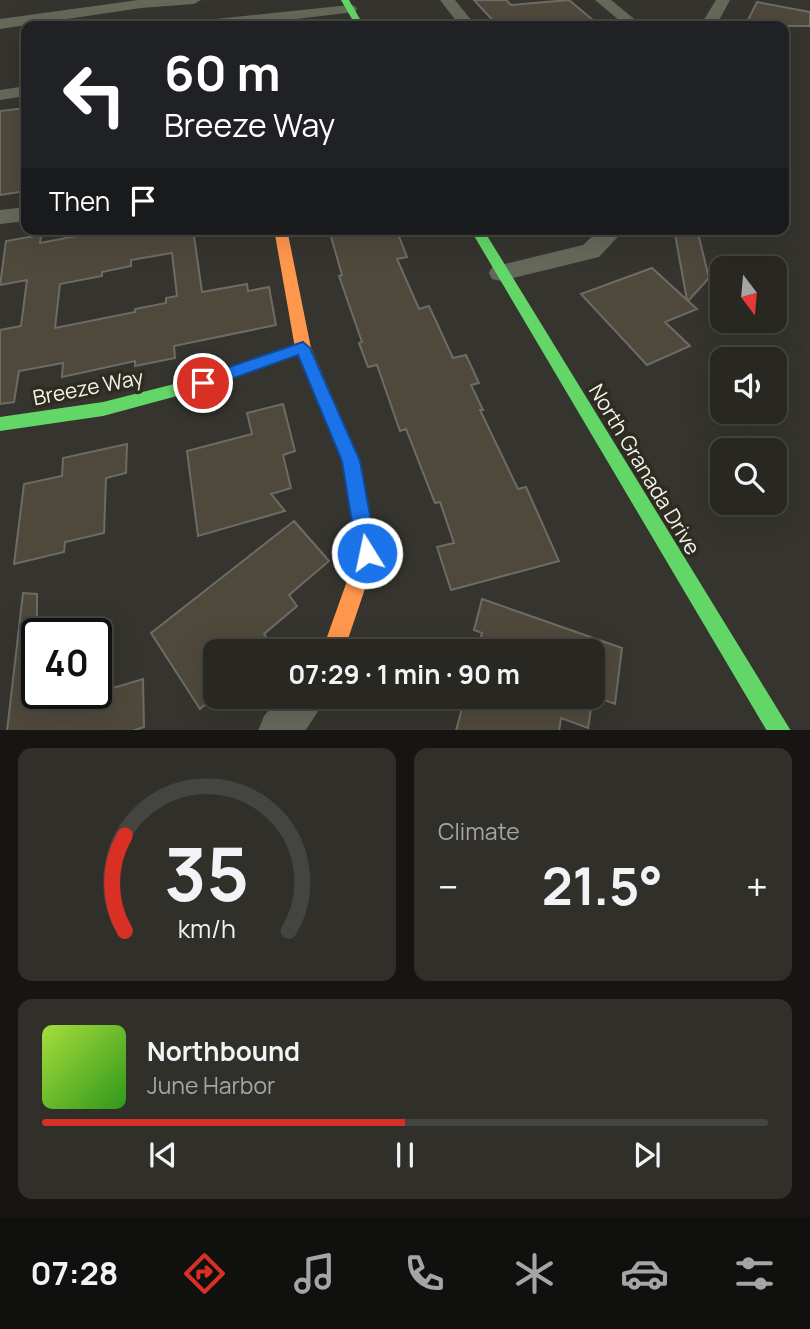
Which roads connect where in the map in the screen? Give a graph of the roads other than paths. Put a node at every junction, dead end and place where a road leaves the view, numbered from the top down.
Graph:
1 (194, 0) edge
2 (446, 0) edge
3 (602, 0) edge
4 (723, 0) edge
5 (352, 12) edge
6 (21, 21) edge
7 (21, 21) edge
8 (215, 21) edge
9 (291, 21) edge
10 (464, 21) edge
11 (629, 21) edge
12 (711, 21) edge
13 (0, 24) edge
14 (21, 92) edge
15 (0, 95) edge
16 (21, 215) edge
17 (0, 217) edge
18 (281, 235) edge
19 (479, 235) edge
20 (608, 235) edge
21 (501, 274) junction
22 (303, 348) junction
23 (0, 424) edge
24 (337, 639) edge
25 (295, 709) edge
26 (279, 730) edge
27 (780, 730) edge

1 - 6 street
2 - 10 street
3 - 11 street
4 - 12 street
5 - 8 street
5 - 9 street
7 - 13 street
14 - 15 street
16 - 17 street
18 - 22 street
19 - 21 street, North Granada Drive
20 - 21 street
21 - 27 street, North Granada Drive
22 - 23 street, Breeze Way
22 - 24 street
25 - 26 street

